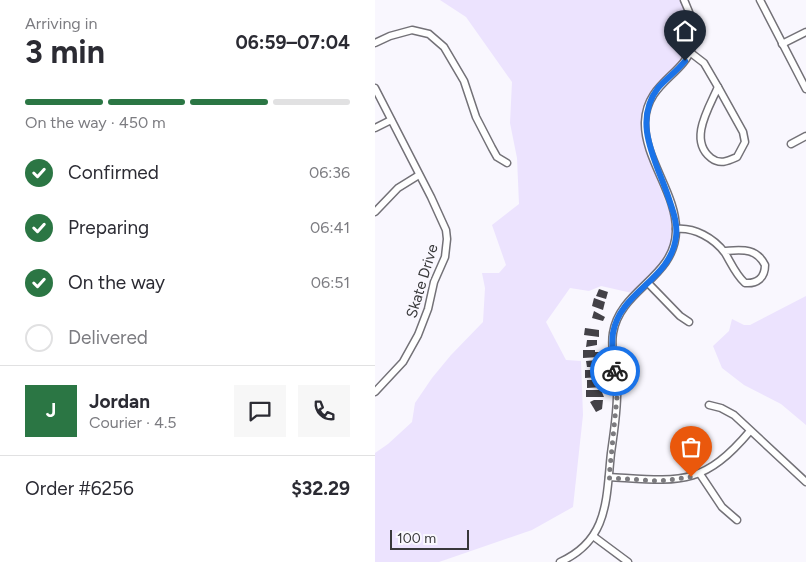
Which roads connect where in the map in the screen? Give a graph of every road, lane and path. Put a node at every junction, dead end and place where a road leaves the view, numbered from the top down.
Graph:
1 (684, 0) edge
2 (760, 0) edge
3 (806, 32) edge
4 (375, 43) edge
5 (782, 44) junction
6 (691, 53) junction
7 (718, 87) junction
8 (375, 88) edge
9 (806, 89) edge
10 (391, 120) junction
11 (375, 128) edge
12 (806, 136) edge
13 (791, 144) dead end
14 (507, 163) dead end
15 (419, 175) junction
16 (375, 212) edge
17 (676, 228) junction
18 (724, 252) junction
19 (648, 283) junction
20 (689, 322) dead end
21 (375, 392) edge
22 (709, 405) dead end
23 (750, 431) junction
24 (700, 474) junction
25 (609, 478) junction
26 (806, 482) edge
27 (737, 520) dead end
28 (593, 536) junction
29 (560, 562) edge
30 (628, 562) edge

1 - 6 street
2 - 5 street
3 - 5 street
4 - 14 street
5 - 9 street
6 - 7 street
6 - 17 street
7 - 7 street
8 - 10 street, Skate Drive
10 - 11 street
10 - 15 street, Skate Drive
12 - 13 street
15 - 16 street
15 - 21 street, Skate Drive
17 - 18 street
17 - 19 street
18 - 18 street
19 - 20 street
19 - 25 street
22 - 23 street
23 - 24 street
23 - 26 street
24 - 25 street
24 - 27 street
25 - 28 street
28 - 29 street
28 - 30 street

